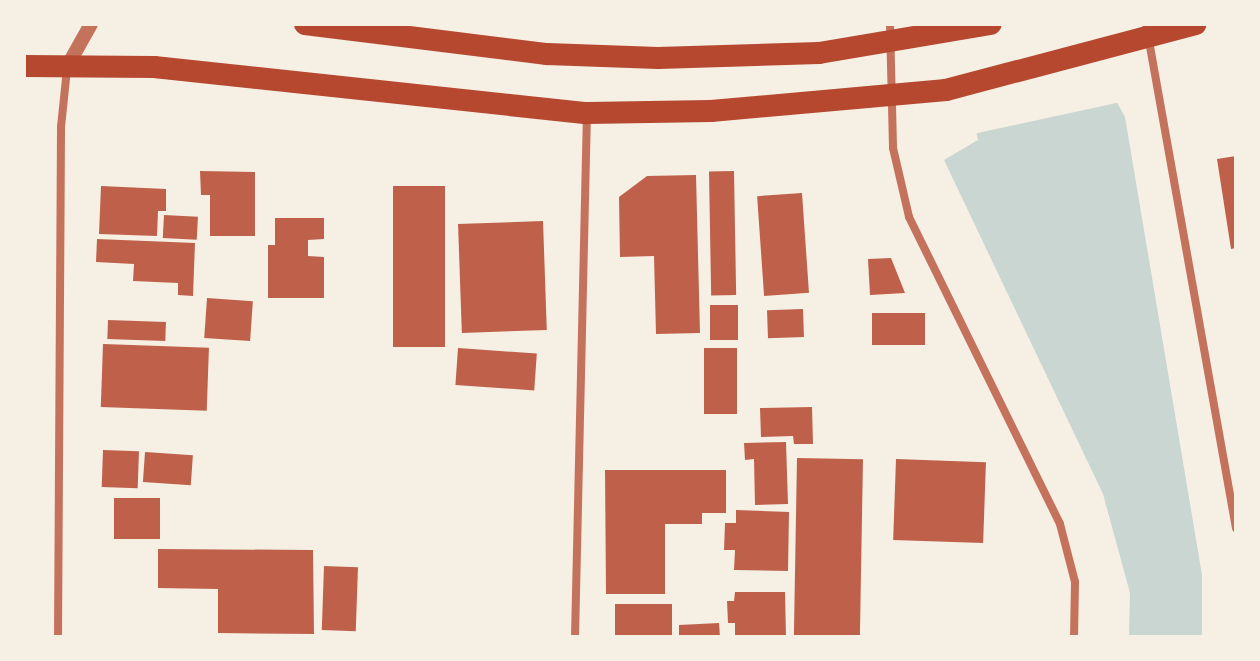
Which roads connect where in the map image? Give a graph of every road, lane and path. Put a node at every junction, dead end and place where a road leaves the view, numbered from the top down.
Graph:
1 (91, 24) edge
2 (991, 24) edge
3 (1195, 24) edge
4 (313, 25) edge
5 (1148, 31) edge
6 (890, 33) edge
7 (68, 65) junction
8 (24, 66) edge
9 (892, 96) junction
10 (587, 113) junction
11 (1236, 528) edge
12 (58, 637) edge
13 (575, 637) edge
14 (1074, 637) edge

1 - 7 street
2 - 6 highway
3 - 5 highway
4 - 6 highway
5 - 9 highway
5 - 11 street
6 - 9 street
7 - 8 highway
7 - 10 highway
7 - 12 street
9 - 10 highway
9 - 14 street
10 - 13 street

